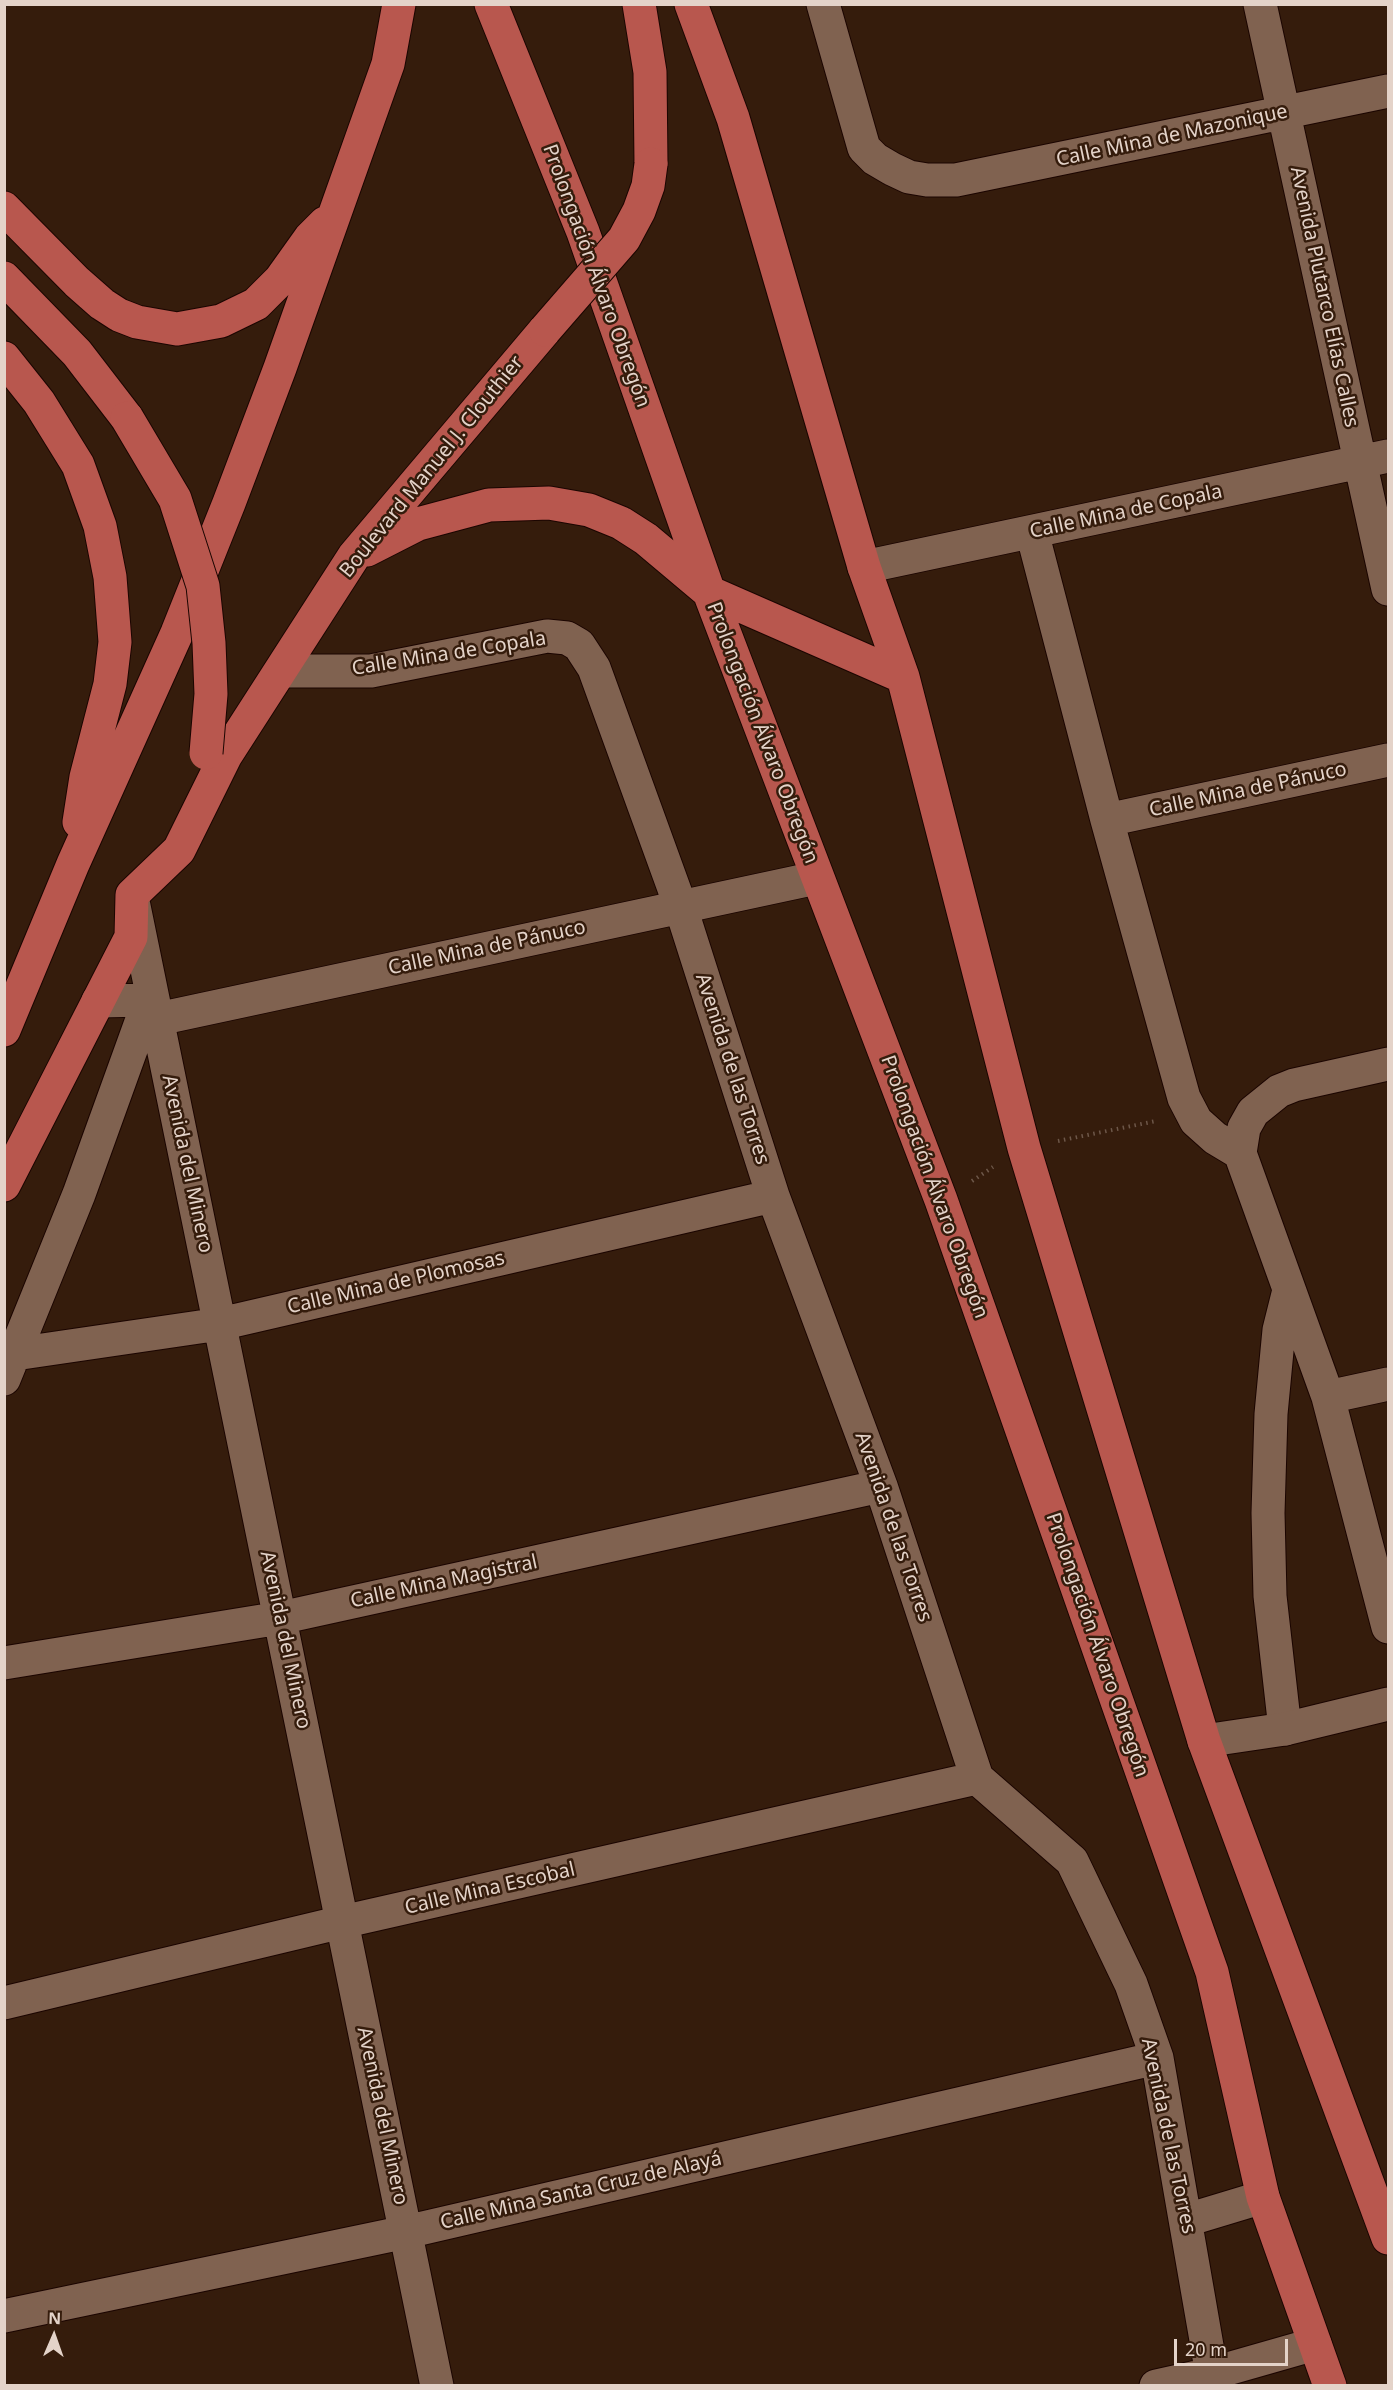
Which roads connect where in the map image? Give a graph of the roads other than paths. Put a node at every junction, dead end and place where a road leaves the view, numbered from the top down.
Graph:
1 (399, 4) edge
2 (491, 4) edge
3 (639, 4) edge
4 (691, 4) edge
5 (822, 4) edge
6 (1260, 4) edge
7 (1389, 91) edge
8 (1284, 112) junction
9 (4, 208) edge
10 (336, 212) junction
11 (4, 278) edge
12 (4, 358) edge
13 (1375, 459) edge
14 (1032, 532) junction
15 (354, 556) junction
16 (864, 567) junction
17 (1389, 589) edge
18 (709, 592) junction
19 (579, 645) joint
20 (282, 671) junction
21 (903, 677) junction
22 (1389, 760) edge
23 (1107, 820) junction
24 (189, 826) junction
25 (73, 864) junction
26 (816, 878) junction
27 (132, 895) junction
28 (680, 905) junction
29 (98, 1001) junction
30 (154, 1010) junction
31 (7, 1022) edge
32 (1389, 1064) edge
33 (1240, 1153) junction
34 (4, 1185) edge
35 (773, 1196) junction
36 (1289, 1290) junction
37 (220, 1324) junction
38 (10, 1367) edge
39 (1389, 1384) edge
40 (1328, 1397) junction
41 (881, 1486) junction
42 (280, 1618) junction
43 (1389, 1627) edge
44 (4, 1663) edge
45 (1389, 1704) edge
46 (1285, 1729) junction
47 (1204, 1741) junction
48 (977, 1778) junction
49 (342, 1922) junction
50 (4, 2003) edge
51 (1156, 2058) junction
52 (1263, 2197) junction
53 (1186, 2220) junction
54 (1386, 2226) edge
55 (405, 2232) junction
56 (4, 2316) edge
57 (1315, 2344) junction
58 (1212, 2380) edge
59 (437, 2385) edge
60 (1156, 2385) edge
61 (1330, 2385) edge

1 - 10 main road
2 - 18 main road, Prolongación Álvaro Obregón
3 - 15 main road, Boulevard Manuel J. Clouthier, bridge
4 - 16 main road
5 - 8 street, Calle Mina de Mazonique
6 - 8 street, Avenida Plutarco Elías Calles
7 - 8 street, Calle Mina de Mazonique
8 - 13 street, Avenida Plutarco Elías Calles
9 - 10 main road
10 - 25 main road
11 - 24 main road, bridge
12 - 25 main road
13 - 14 street, Calle Mina de Copala
13 - 17 street, Avenida Plutarco Elías Calles
14 - 16 street, Calle Mina de Copala
14 - 23 street
15 - 18 main road
15 - 20 main road, Boulevard Manuel J. Clouthier
16 - 21 main road
18 - 21 main road
18 - 26 main road, Prolongación Álvaro Obregón
19 - 20 street, Calle Mina de Copala
19 - 28 street, Avenida de las Torres
20 - 24 main road, Boulevard Manuel J. Clouthier
21 - 47 main road
22 - 23 street, Calle Mina de Pánuco
23 - 33 street
24 - 27 main road, Boulevard Manuel J. Clouthier
25 - 31 main road
26 - 28 street, Calle Mina de Pánuco
26 - 52 main road, Prolongación Álvaro Obregón
27 - 29 main road
27 - 30 street, Avenida del Minero
28 - 30 street, Calle Mina de Pánuco
28 - 35 street, Avenida de las Torres
29 - 30 street, Calle Mina de Pánuco
29 - 34 main road
30 - 37 street, Avenida del Minero
30 - 38 street
32 - 33 street
33 - 36 street
35 - 37 street, Calle Mina de Plomosas
35 - 41 street, Avenida de las Torres
36 - 40 street
36 - 46 street
37 - 38 street, Calle Mina de Plomosas
37 - 42 street, Avenida del Minero
39 - 40 street
40 - 43 street
41 - 42 street, Calle Mina Magistral
41 - 48 street, Avenida de las Torres
42 - 44 street, Calle Mina Magistral
42 - 49 street, Avenida del Minero
45 - 46 street
46 - 47 street
47 - 54 main road
48 - 49 street, Calle Mina Escobal
48 - 51 street, Avenida de las Torres
49 - 50 street, Calle Mina Escobal
49 - 55 street, Avenida del Minero
51 - 53 street, Avenida de las Torres
51 - 55 street, Calle Mina Santa Cruz de Alayá
52 - 53 street
52 - 57 main road, Prolongación Álvaro Obregón
53 - 58 street, Avenida de las Torres
55 - 56 street, Calle Mina Santa Cruz de Alayá
55 - 59 street, Avenida del Minero
57 - 58 street
57 - 61 main road, Prolongación Álvaro Obregón
58 - 60 street

